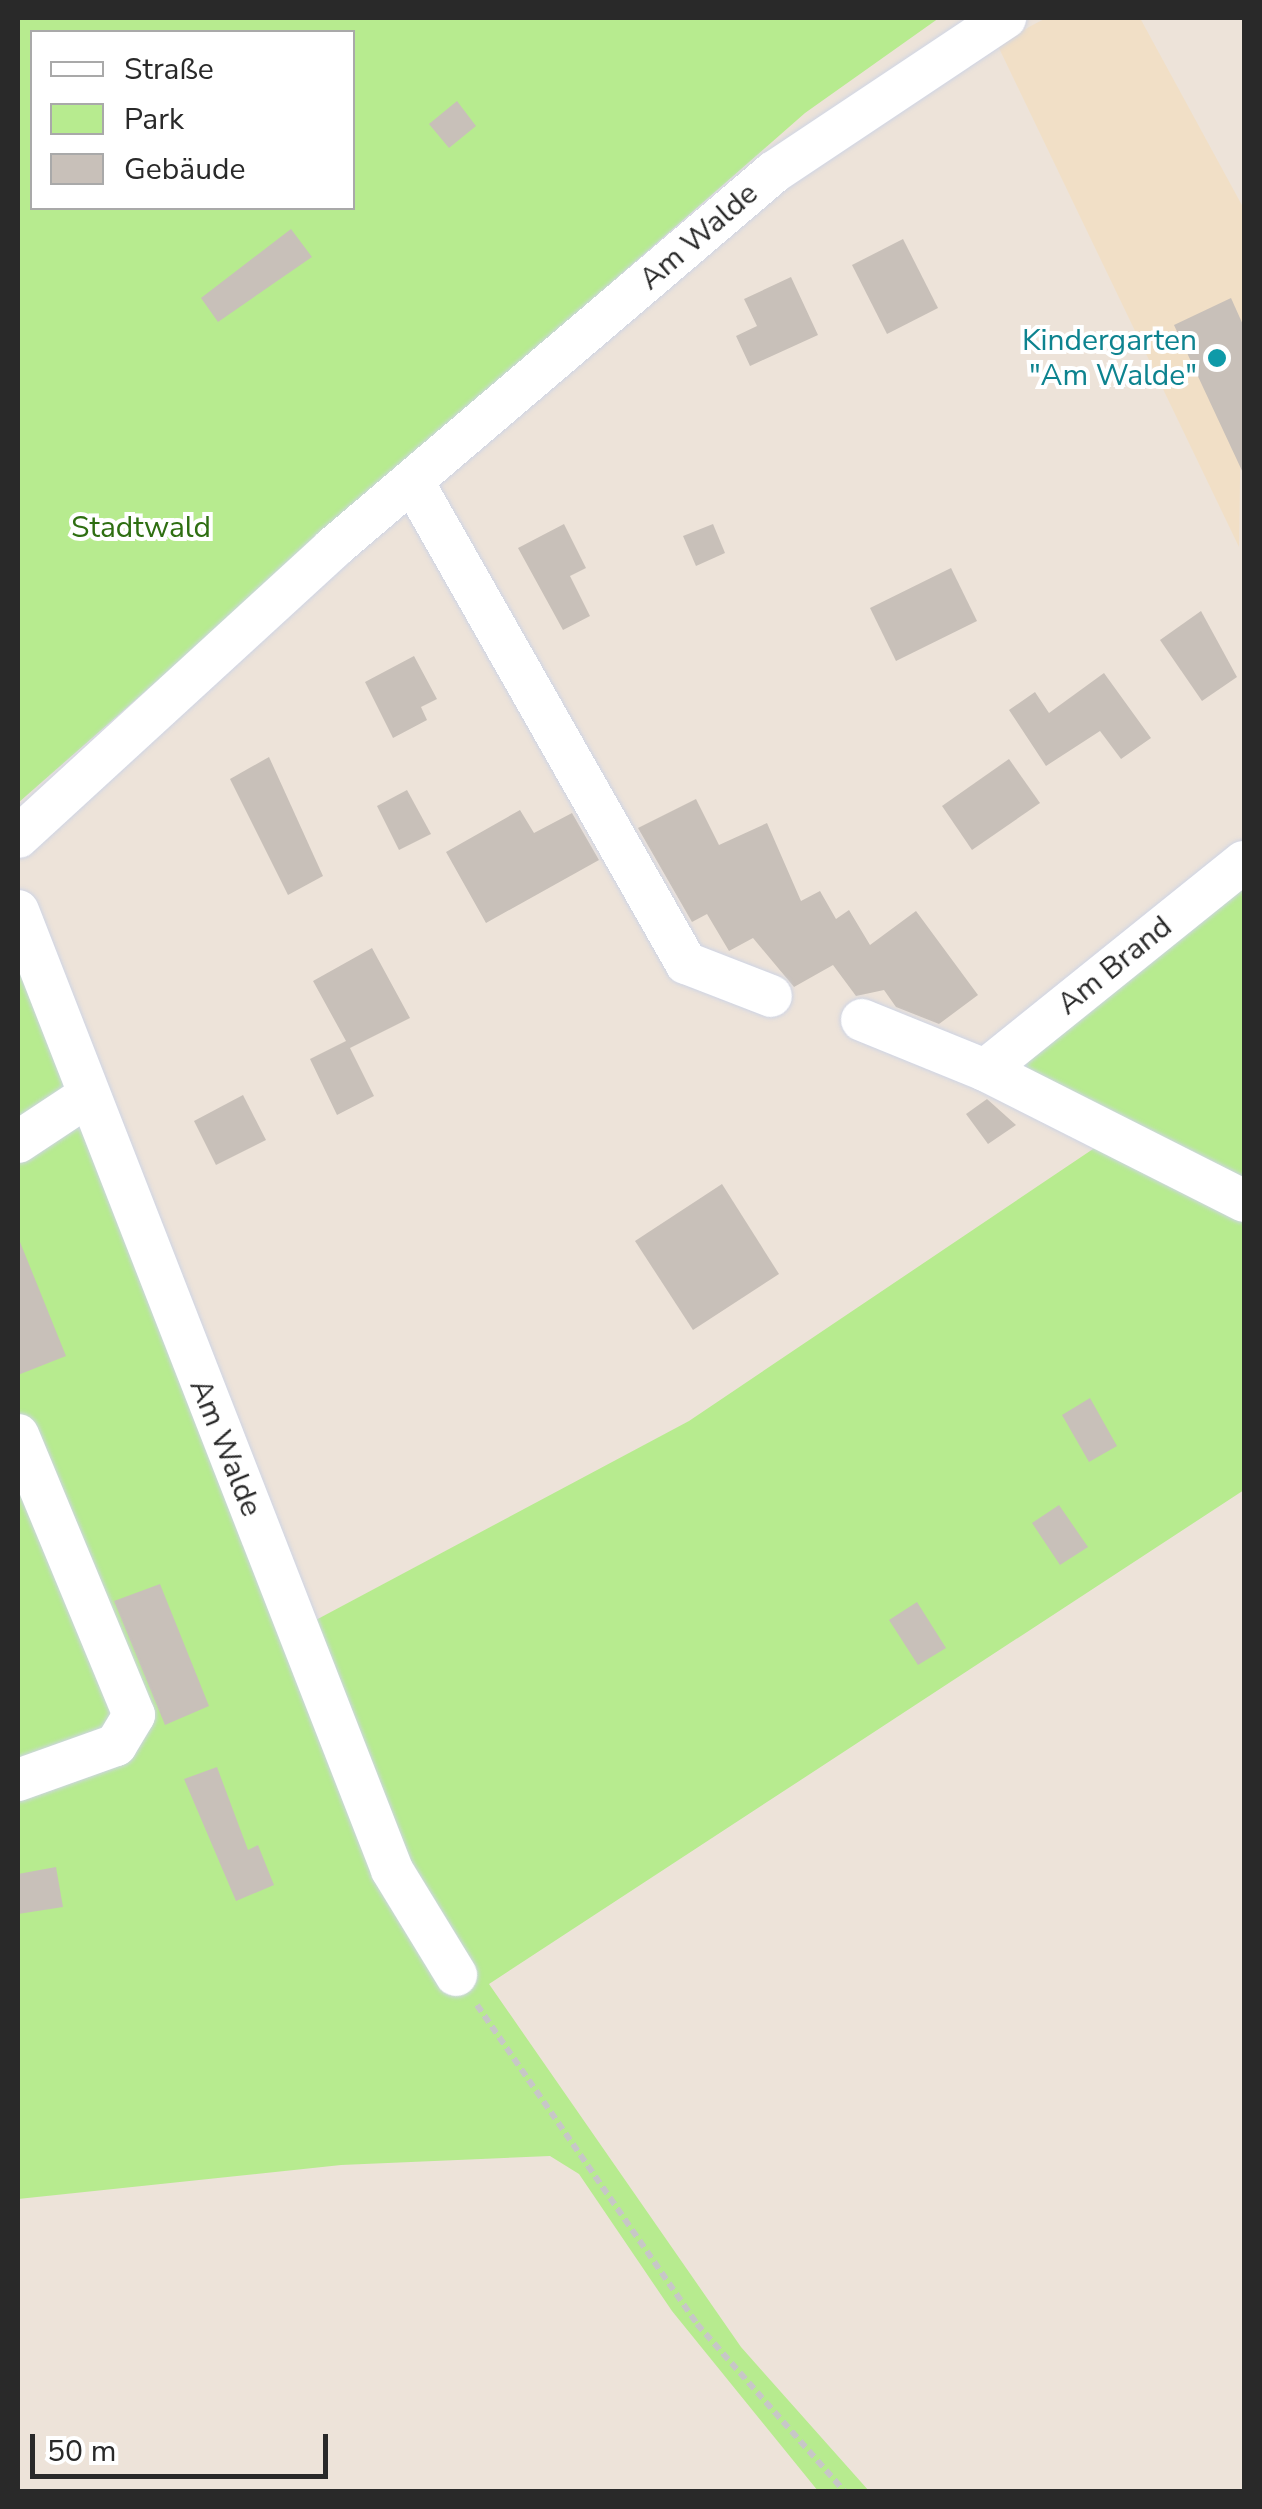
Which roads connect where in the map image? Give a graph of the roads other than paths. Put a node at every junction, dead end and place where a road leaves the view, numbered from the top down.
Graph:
1 (1005, 18) edge
2 (414, 484) junction
3 (18, 837) edge
4 (1244, 862) edge
5 (18, 910) edge
6 (770, 996) dead end
7 (862, 1020) dead end
8 (985, 1070) junction
9 (86, 1097) junction
10 (18, 1142) edge
11 (1244, 1200) edge
12 (18, 1435) edge
13 (18, 1780) edge
14 (456, 1975) road end

1 - 2 street, Am Walde
2 - 3 street, Am Walde
2 - 6 street
4 - 8 street, Am Brand
5 - 9 street, Am Walde
7 - 8 street
8 - 11 street
9 - 10 street
9 - 14 street, Am Walde
12 - 13 street

